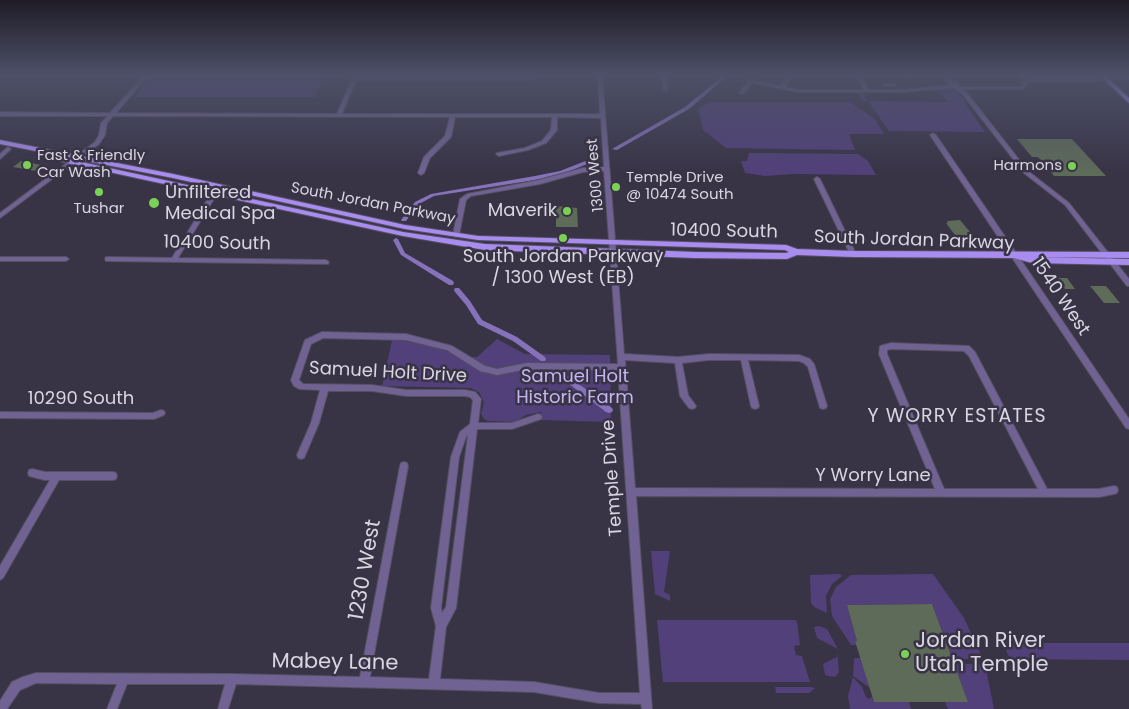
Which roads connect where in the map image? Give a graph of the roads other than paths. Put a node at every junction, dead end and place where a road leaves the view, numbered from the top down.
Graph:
1 (118, 107) edge
2 (342, 107) edge
3 (602, 107) edge
4 (974, 107) edge
5 (0, 114) edge
6 (111, 115) junction
7 (339, 115) junction
8 (453, 115) junction
9 (555, 116) junction
10 (603, 116) junction
11 (933, 135) dead end
12 (0, 142) edge
13 (6, 147) edge
14 (499, 154) dead end
15 (0, 157) edge
16 (80, 157) junction
17 (72, 162) junction
18 (607, 169) junction
19 (421, 173) dead end
20 (173, 176) junction
21 (817, 179) dead end
22 (167, 181) junction
23 (215, 192) junction
24 (0, 216) edge
25 (456, 235) junction
26 (496, 239) joint
27 (614, 244) junction
28 (520, 250) joint
29 (796, 252) junction
30 (615, 253) junction
31 (853, 254) junction
32 (1014, 255) junction
33 (1129, 255) edge
34 (1111, 258) junction
35 (0, 259) edge
36 (108, 259) dead end
37 (174, 259) junction
38 (66, 260) dead end
39 (326, 262) dead end
40 (1129, 262) edge
41 (1129, 276) edge
42 (1129, 284) edge
43 (744, 359) junction
44 (678, 360) junction
45 (621, 362) junction
46 (325, 388) junction
47 (692, 406) dead end
48 (755, 406) dead end
49 (823, 406) dead end
50 (161, 414) dead end
51 (0, 415) edge
52 (538, 417) dead end
53 (473, 426) junction
54 (1129, 426) edge
55 (301, 456) dead end
56 (404, 466) dead end
57 (32, 474) dead end
58 (57, 476) junction
59 (113, 476) dead end
60 (1114, 490) dead end
61 (631, 492) junction
62 (941, 492) junction
63 (1045, 492) junction
64 (0, 575) edge
65 (441, 626) junction
66 (124, 679) junction
67 (232, 679) junction
68 (364, 682) junction
69 (434, 684) junction
70 (647, 704) edge
71 (1, 709) edge
72 (112, 709) edge
73 (223, 709) edge

1 - 6 street
2 - 7 street
3 - 10 street, 1300 West
4 - 34 street
5 - 6 street
6 - 7 street
6 - 16 street
7 - 8 street
8 - 9 street
8 - 19 street
9 - 10 street
9 - 14 street
10 - 18 street, 1300 West
11 - 32 street, 1540 West
12 - 13 main road
13 - 15 street
13 - 16 main road, South Jordan Parkway
13 - 17 main road, South Jordan Parkway
16 - 17 street
16 - 20 main road, South Jordan Parkway
17 - 22 main road, South Jordan Parkway
17 - 24 street
18 - 25 street
18 - 27 street, 1300 West
20 - 22 main road
20 - 25 main road, South Jordan Parkway
21 - 31 street
22 - 23 main road, South Jordan Parkway
23 - 28 main road, South Jordan Parkway
23 - 37 street
25 - 26 main road, South Jordan Parkway
26 - 27 main road, 10400 South
27 - 29 main road, 10400 South
27 - 30 street, Temple Drive
28 - 30 main road, 10400 South
29 - 30 main road, 10400 South
29 - 31 main road, South Jordan Parkway
30 - 45 street, Temple Drive
31 - 32 main road, South Jordan Parkway
32 - 34 main road
32 - 34 main road, South Jordan Parkway
32 - 54 street, 1540 West
33 - 34 main road
34 - 40 main road
34 - 41 street
34 - 42 street
35 - 38 street
36 - 37 street, 10400 South
37 - 39 street, 10400 South
43 - 44 street
43 - 48 street
43 - 49 street
44 - 45 street
44 - 47 street
45 - 46 street, Samuel Holt Drive
45 - 61 street, Temple Drive
46 - 53 street, Samuel Holt Drive
46 - 55 street
50 - 51 street, 10290 South
52 - 53 street
53 - 65 street, Samuel Holt Drive
53 - 65 street, Samuel Holt Drive
56 - 68 street, 1230 West
57 - 58 street
58 - 59 street
58 - 64 street
60 - 63 street, Y Worry Lane
61 - 62 street, Y Worry Lane
61 - 70 street, Temple Drive
62 - 63 street, Y Worry Lane
62 - 63 street
65 - 69 street, Samuel Holt Drive
66 - 67 street, Mabey Lane
66 - 71 street, Mabey Lane
66 - 72 street
67 - 68 street, Mabey Lane
67 - 73 street
68 - 69 street, Mabey Lane
69 - 70 street, Mabey Lane

